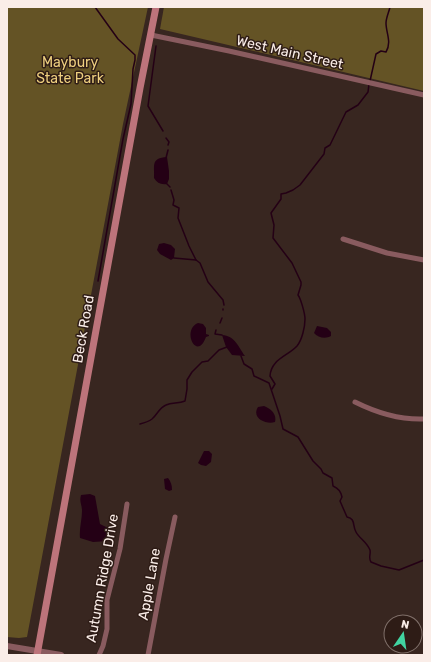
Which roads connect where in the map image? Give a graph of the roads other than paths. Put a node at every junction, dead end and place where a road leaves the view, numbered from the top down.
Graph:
1 (156, 7) edge
2 (151, 34) junction
3 (424, 95) edge
4 (343, 239) dead end
5 (424, 260) edge
6 (355, 402) dead end
7 (424, 419) edge
8 (126, 504) dead end
9 (175, 516) dead end
10 (7, 646) edge
11 (38, 653) edge
12 (61, 655) edge
13 (99, 655) edge
14 (148, 655) edge

1 - 2 main road, Beck Road
2 - 3 street, West Main Street
2 - 11 main road, Beck Road
4 - 5 street
6 - 7 street
8 - 13 street, Autumn Ridge Drive
9 - 14 street, Apple Lane
10 - 11 street
11 - 12 street

